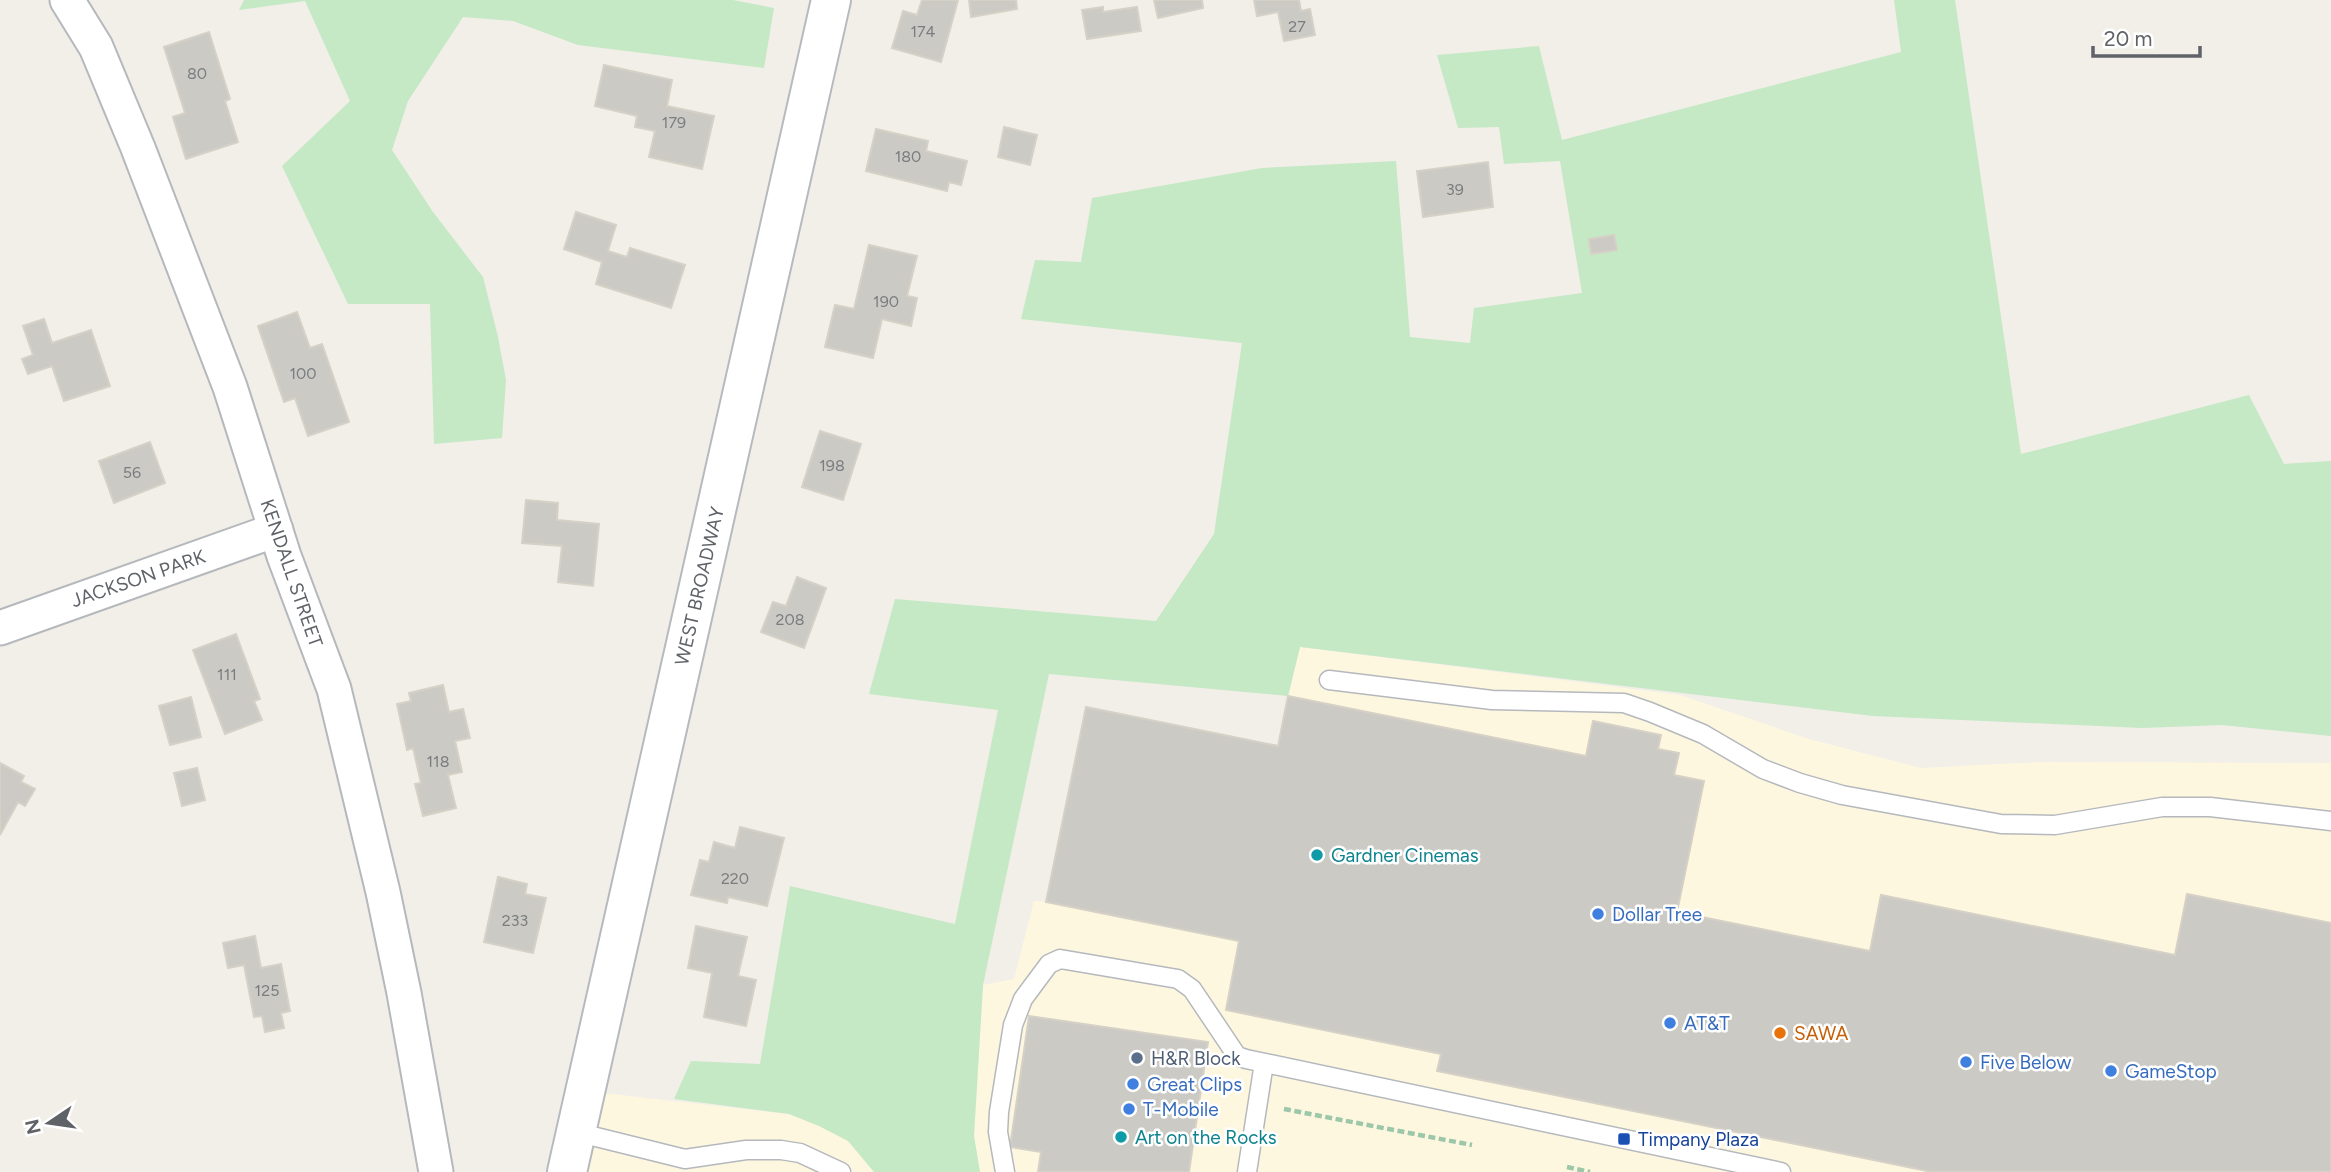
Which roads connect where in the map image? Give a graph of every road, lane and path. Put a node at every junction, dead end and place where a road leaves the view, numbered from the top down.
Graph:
1 (67, 0) edge
2 (831, 0) edge
3 (276, 530) junction
4 (0, 628) edge
5 (1329, 680) dead end
6 (2331, 821) edge
7 (1264, 1063) junction
8 (1258, 1104) junction
9 (576, 1132) junction
10 (1472, 1145) dead end
11 (692, 1165) edge
12 (1567, 1167) dead end
13 (436, 1172) edge
14 (567, 1172) edge
15 (841, 1172) edge
16 (1005, 1172) edge
17 (1247, 1172) edge
18 (1590, 1172) edge
19 (1782, 1172) edge

1 - 3 street, KENDALL STREET
2 - 9 main road, WEST BROADWAY
3 - 4 street, JACKSON PARK
3 - 13 street, KENDALL STREET
5 - 6 lane
7 - 8 lane
7 - 16 lane
7 - 19 lane
8 - 10 path
8 - 17 lane
9 - 11 lane
9 - 14 main road, WEST BROADWAY
11 - 15 lane
12 - 18 path

